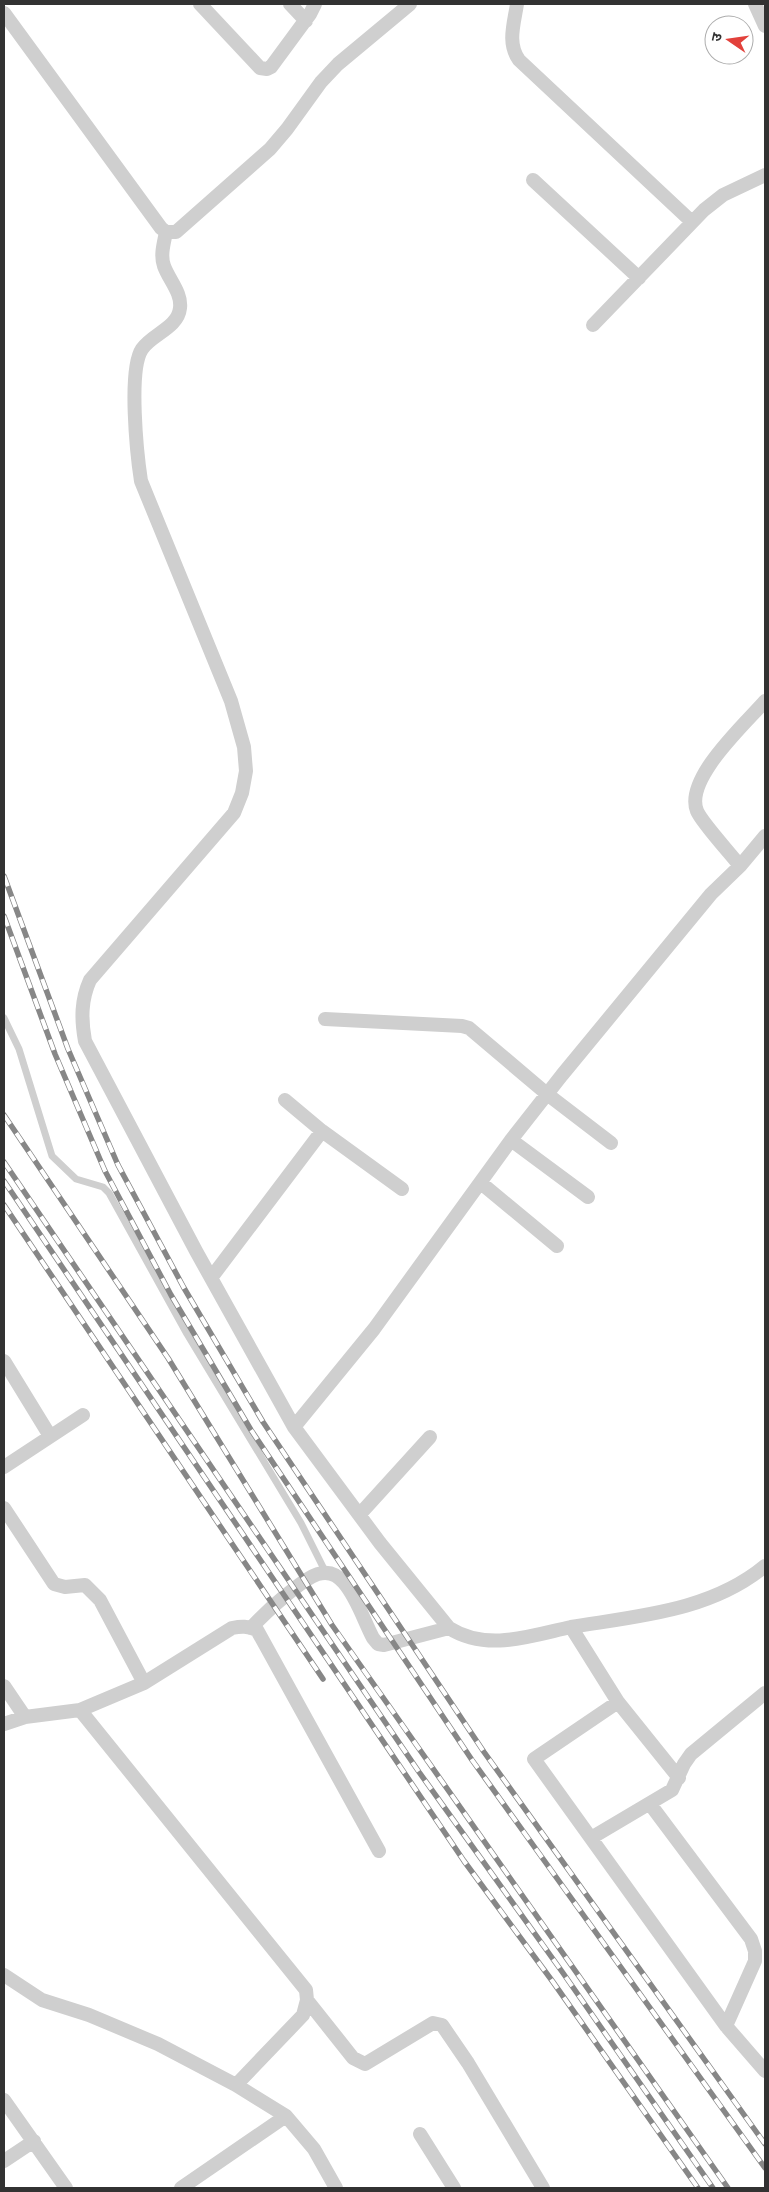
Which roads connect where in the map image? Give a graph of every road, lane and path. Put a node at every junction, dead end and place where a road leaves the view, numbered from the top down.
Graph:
1 (200, 4) edge
2 (290, 4) edge
3 (315, 4) edge
4 (410, 4) edge
5 (517, 4) edge
6 (755, 4) edge
7 (4, 13) edge
8 (306, 21) junction
9 (765, 26) edge
10 (765, 175) edge
11 (533, 180) dead end
12 (692, 222) junction
13 (166, 232) junction
14 (639, 278) junction
15 (594, 325) dead end
16 (765, 701) edge
17 (765, 836) edge
18 (740, 866) junction
19 (4, 1018) edge
20 (326, 1019) dead end
21 (547, 1094) junction
22 (285, 1100) dead end
23 (322, 1131) junction
24 (511, 1140) junction
25 (611, 1144) dead end
26 (481, 1183) junction
27 (402, 1189) dead end
28 (588, 1197) dead end
29 (557, 1246) dead end
30 (211, 1278) junction
31 (4, 1361) edge
32 (83, 1415) dead end
33 (294, 1427) junction
34 (50, 1436) junction
35 (430, 1437) dead end
36 (4, 1467) edge
37 (4, 1508) edge
38 (360, 1514) junction
39 (765, 1566) edge
40 (326, 1573) junction
41 (571, 1627) junction
42 (251, 1628) junction
43 (449, 1628) junction
44 (144, 1683) junction
45 (4, 1686) edge
46 (765, 1693) edge
47 (618, 1702) junction
48 (80, 1710) junction
49 (25, 1717) junction
50 (4, 1724) edge
51 (678, 1778) junction
52 (650, 1804) junction
53 (591, 1838) junction
54 (379, 1852) dead end
55 (4, 1975) edge
56 (307, 2000) junction
57 (726, 2026) junction
58 (765, 2071) edge
59 (236, 2085) junction
60 (4, 2100) edge
61 (286, 2116) junction
62 (420, 2134) dead end
63 (34, 2141) junction
64 (4, 2161) edge
65 (66, 2188) edge
66 (181, 2188) edge
67 (336, 2188) edge
68 (454, 2188) edge
69 (543, 2188) edge

1 - 8 street
2 - 8 street
3 - 8 street
4 - 13 street
5 - 12 street
6 - 9 street
7 - 13 street
10 - 12 street
11 - 14 street
12 - 14 street
13 - 30 street
14 - 15 street
16 - 18 street
17 - 18 street
18 - 21 street
19 - 40 lane
20 - 21 street
21 - 24 street
21 - 25 street
22 - 23 street
23 - 27 street
23 - 30 street
24 - 26 street
24 - 28 street
26 - 29 street
26 - 33 street
30 - 33 street
31 - 34 street
32 - 34 street
33 - 38 street
34 - 36 street
35 - 38 street
37 - 44 street
38 - 43 street
39 - 41 street
40 - 42 street
40 - 43 street
41 - 43 street
41 - 47 street
42 - 44 street
42 - 54 street
44 - 48 street
45 - 49 street
46 - 51 street
47 - 51 street
47 - 53 street
48 - 49 street
48 - 56 street
49 - 50 street
51 - 52 street
52 - 53 street
52 - 57 street
53 - 57 street
55 - 59 street
56 - 59 street
56 - 69 street
57 - 58 street
59 - 61 street
60 - 63 street
61 - 66 street
61 - 67 street
62 - 68 street
63 - 64 street
63 - 65 street

